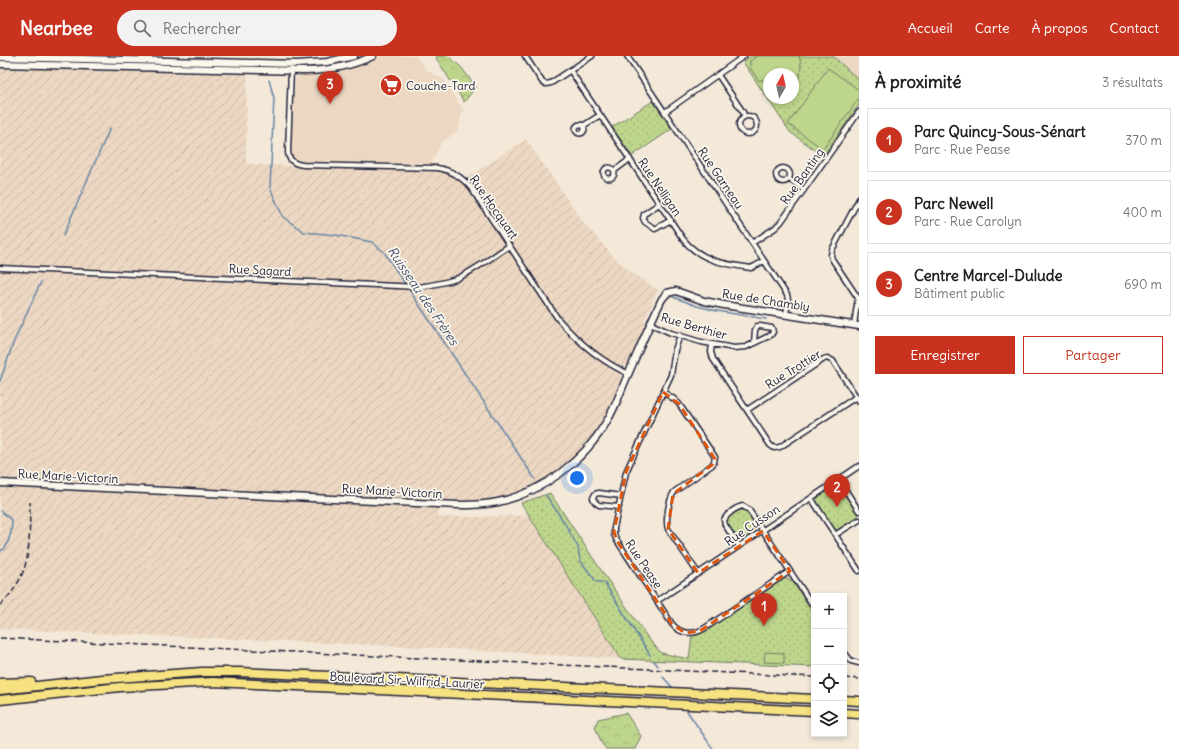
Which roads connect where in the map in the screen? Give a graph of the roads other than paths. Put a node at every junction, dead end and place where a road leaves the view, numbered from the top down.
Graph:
1 (354, 56) edge
2 (525, 56) edge
3 (592, 56) edge
4 (627, 56) edge
5 (744, 56) edge
6 (0, 57) edge
7 (10, 57) edge
8 (370, 57) edge
9 (82, 59) junction
10 (215, 62) junction
11 (0, 64) edge
12 (292, 64) junction
13 (10, 65) junction
14 (81, 66) junction
15 (214, 69) junction
16 (570, 70) junction
17 (291, 71) junction
18 (718, 75) junction
19 (665, 112) junction
20 (859, 112) edge
21 (600, 115) junction
22 (744, 116) junction
23 (583, 126) dead end
24 (630, 160) junction
25 (614, 171) dead end
26 (789, 179) dead end
27 (804, 190) junction
28 (859, 199) edge
29 (660, 204) junction
30 (671, 220) junction
31 (752, 243) junction
32 (509, 246) junction
33 (764, 261) junction
34 (0, 268) edge
35 (670, 291) joint
36 (858, 298) edge
37 (786, 315) junction
38 (651, 324) junction
39 (856, 325) edge
40 (680, 336) junction
41 (754, 343) junction
42 (712, 344) junction
43 (628, 374) junction
44 (663, 392) junction
45 (858, 399) edge
46 (747, 410) junction
47 (859, 466) edge
48 (839, 480) junction
49 (0, 484) edge
50 (621, 496) junction
51 (811, 498) junction
52 (618, 507) junction
53 (859, 511) edge
54 (859, 520) edge
55 (763, 531) junction
56 (835, 535) junction
57 (739, 546) junction
58 (790, 571) junction
59 (859, 571) edge
60 (698, 573) junction
61 (657, 601) junction
62 (811, 602) edge
63 (847, 656) edge
64 (859, 663) edge
65 (102, 679) junction
66 (0, 683) edge
67 (0, 690) edge
68 (811, 698) edge
69 (2, 700) edge
70 (847, 700) edge
71 (859, 701) edge
72 (811, 712) edge
73 (847, 713) edge
74 (859, 714) edge

1 - 12 street
2 - 16 street
3 - 16 street
4 - 19 street, Rue Garneau
5 - 18 street
6 - 7 street
7 - 9 street
7 - 13 street
8 - 17 street
9 - 10 street
9 - 14 street
10 - 12 street
10 - 15 street
11 - 13 street
12 - 17 street, Rue Hocquart
13 - 14 street
14 - 15 street
15 - 17 street
16 - 21 street, Rue Nelligan
17 - 32 street, Rue Hocquart
18 - 19 street
18 - 22 street
19 - 31 street, Rue Garneau
20 - 27 street, Rue Banting
21 - 23 street
21 - 24 street, Rue Nelligan
22 - 22 street
24 - 25 street
24 - 29 street, Rue Nelligan
26 - 27 street
27 - 31 street, Rue Banting
28 - 36 street
29 - 30 street, Rue Nelligan
29 - 30 street
30 - 33 street, Rue Nelligan
31 - 33 street, Rue Garneau
32 - 34 street, Rue Sagard
32 - 43 street, Rue Hocquart
33 - 37 street, Rue Garneau
35 - 37 street, Rue de Chambly
35 - 38 street, Rue Marie-Victorin
36 - 39 street
37 - 39 street, Rue de Chambly
38 - 40 street, Rue Berthier
38 - 43 street, Rue Marie-Victorin
40 - 42 street, Rue Berthier
40 - 44 street, Rue Pease
41 - 41 street, Rue Berthier
41 - 42 street, Rue Berthier
42 - 46 street
43 - 49 street, Rue Marie-Victorin
44 - 50 street, Rue Pease
44 - 60 street
45 - 46 street
45 - 46 street, Rue Trottier
47 - 48 street, Rue Cusson
48 - 51 street, Rue Cusson
48 - 53 street
50 - 52 street, Rue Pease
50 - 52 street
51 - 55 street, Rue Cusson
51 - 56 street
52 - 61 street, Rue Pease
54 - 56 street
55 - 57 street, Rue Cusson
55 - 57 street
55 - 58 street
56 - 59 street
57 - 60 street, Rue Cusson
58 - 61 street, Rue Pease
58 - 62 street
60 - 61 street, Rue Cusson
63 - 64 street
65 - 66 highway
65 - 67 highway, Boulevard Sir-Wilfrid-Laurier
65 - 68 highway, Boulevard Sir-Wilfrid-Laurier
69 - 72 highway, Boulevard Sir-Wilfrid-Laurier
70 - 71 highway
73 - 74 highway

